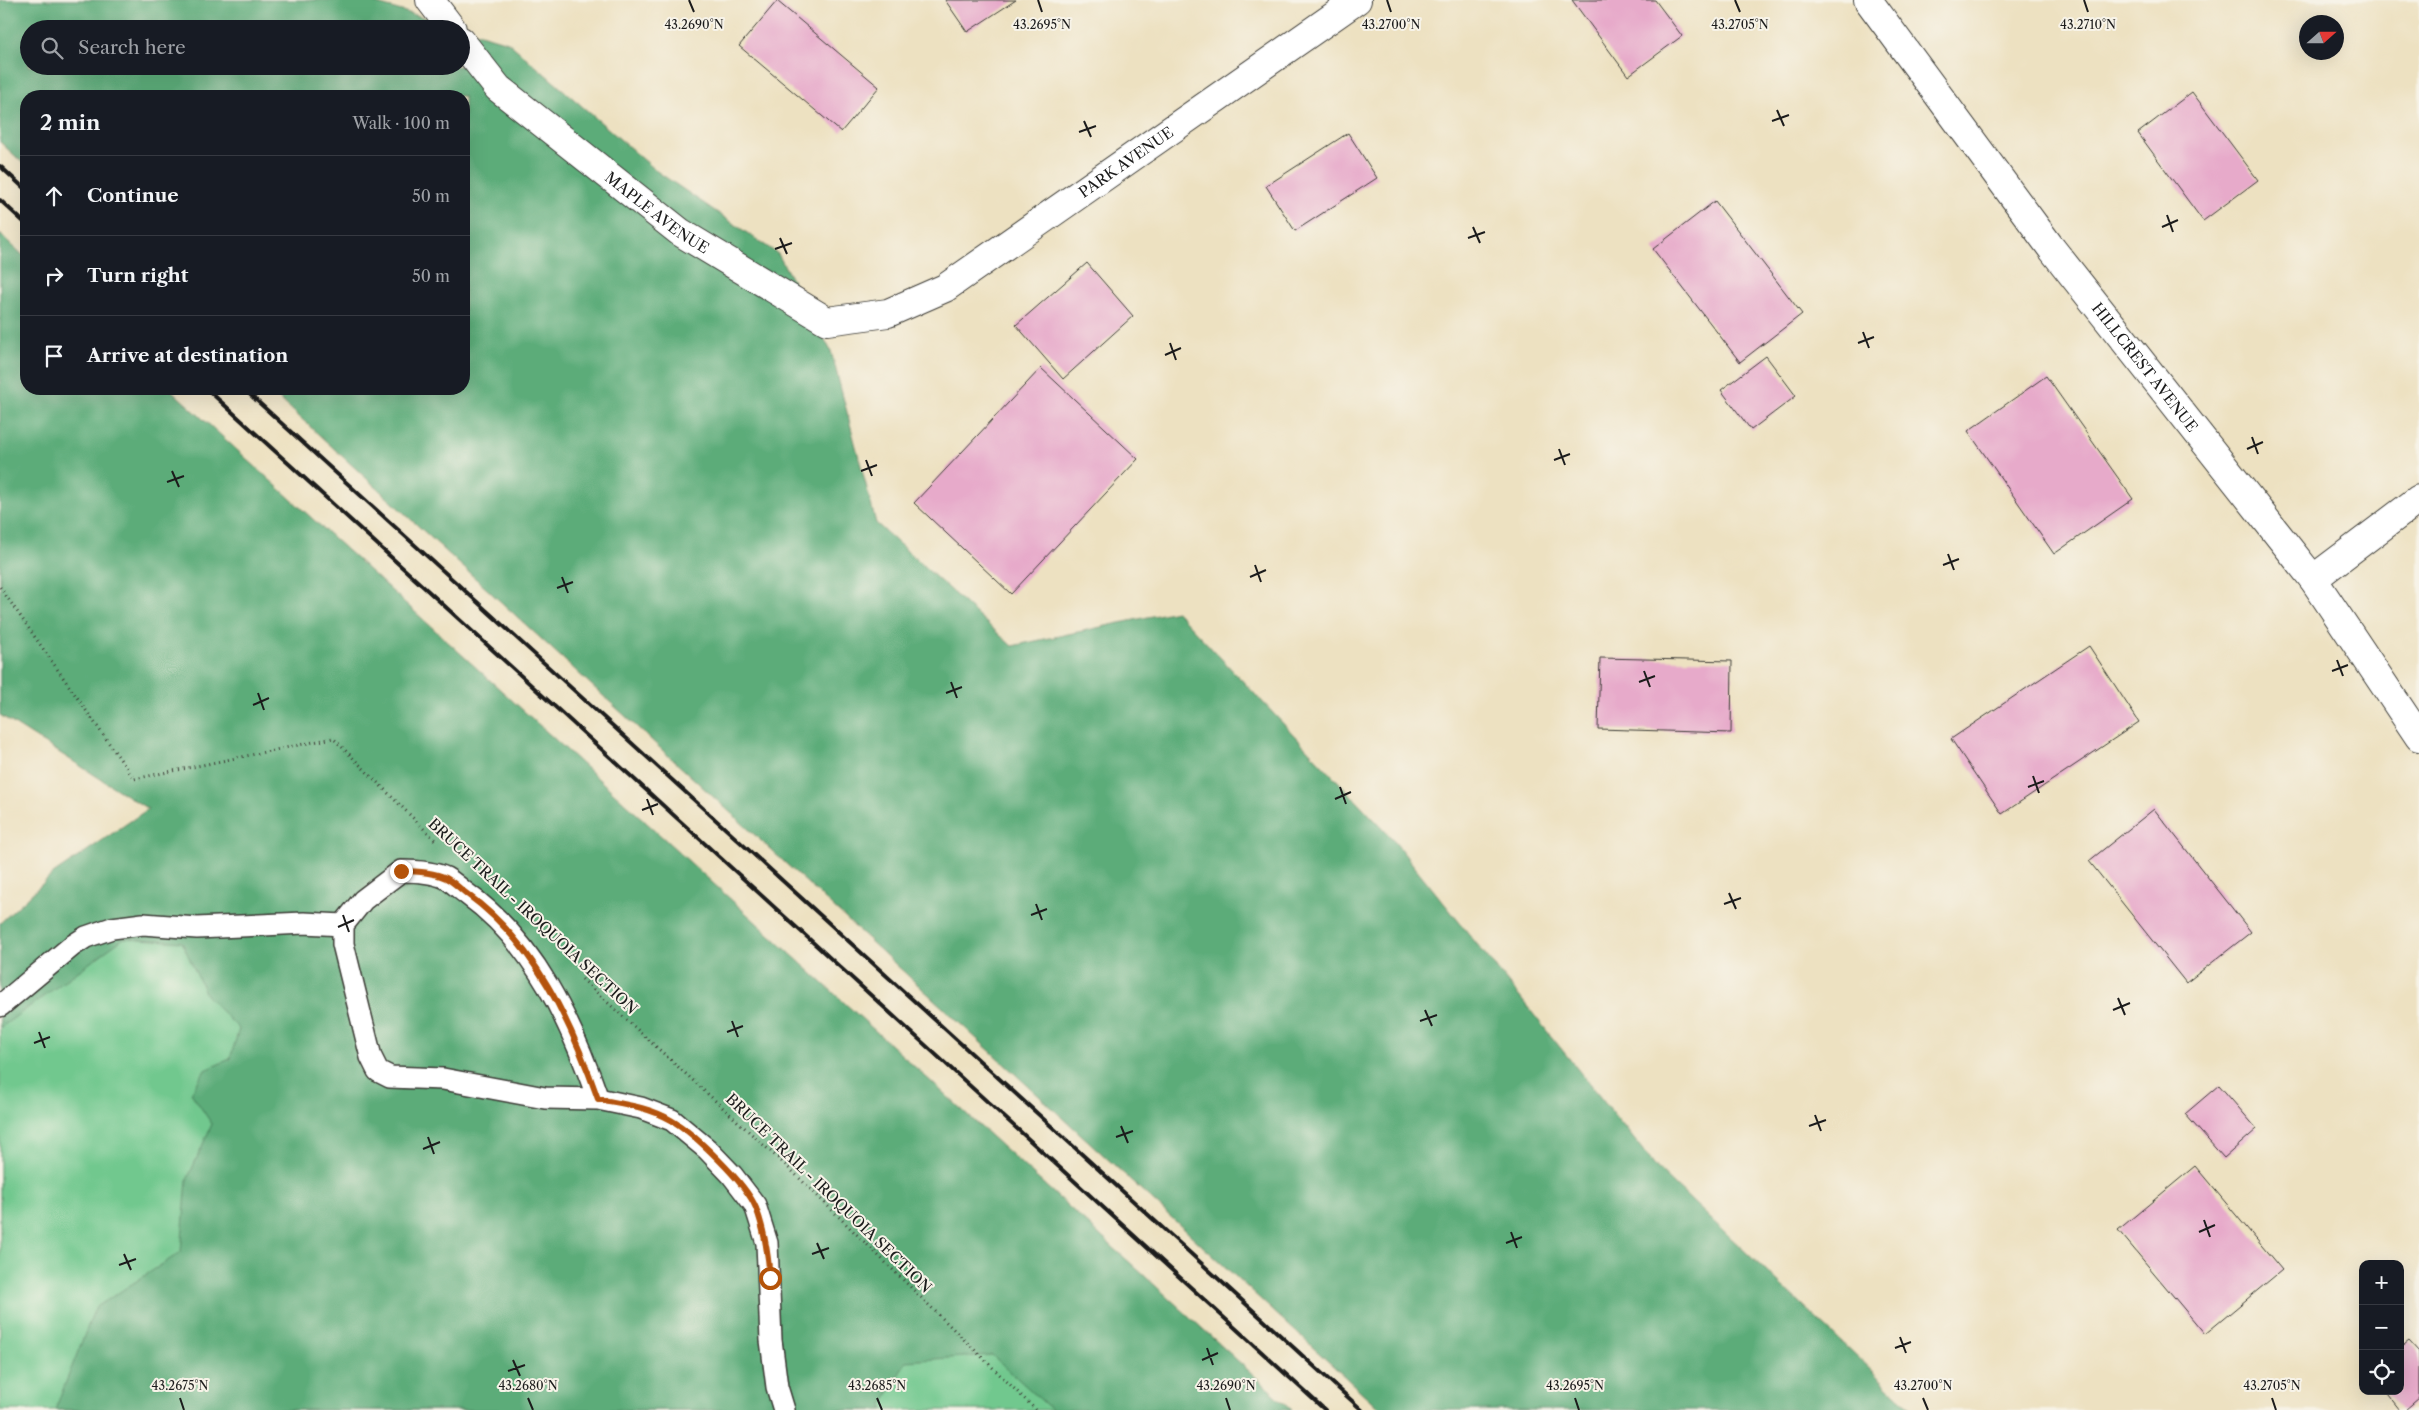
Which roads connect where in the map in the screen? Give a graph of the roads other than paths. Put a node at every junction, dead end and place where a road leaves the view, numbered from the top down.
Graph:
1 (430, 0) edge
2 (1357, 0) edge
3 (1868, 0) edge
4 (445, 20) edge
5 (470, 52) edge
6 (888, 313) joint
7 (2419, 500) edge
8 (2313, 579) junction
9 (2419, 737) edge
10 (343, 925) junction
11 (0, 1006) edge
12 (598, 1099) junction
13 (784, 1410) edge

1 - 4 street
2 - 6 street, PARK AVENUE
3 - 8 street, HILLCREST AVENUE
5 - 6 street, MAPLE AVENUE
7 - 8 street
8 - 9 street, HILLCREST AVENUE
10 - 11 lane
10 - 12 lane
10 - 12 lane
12 - 13 lane

